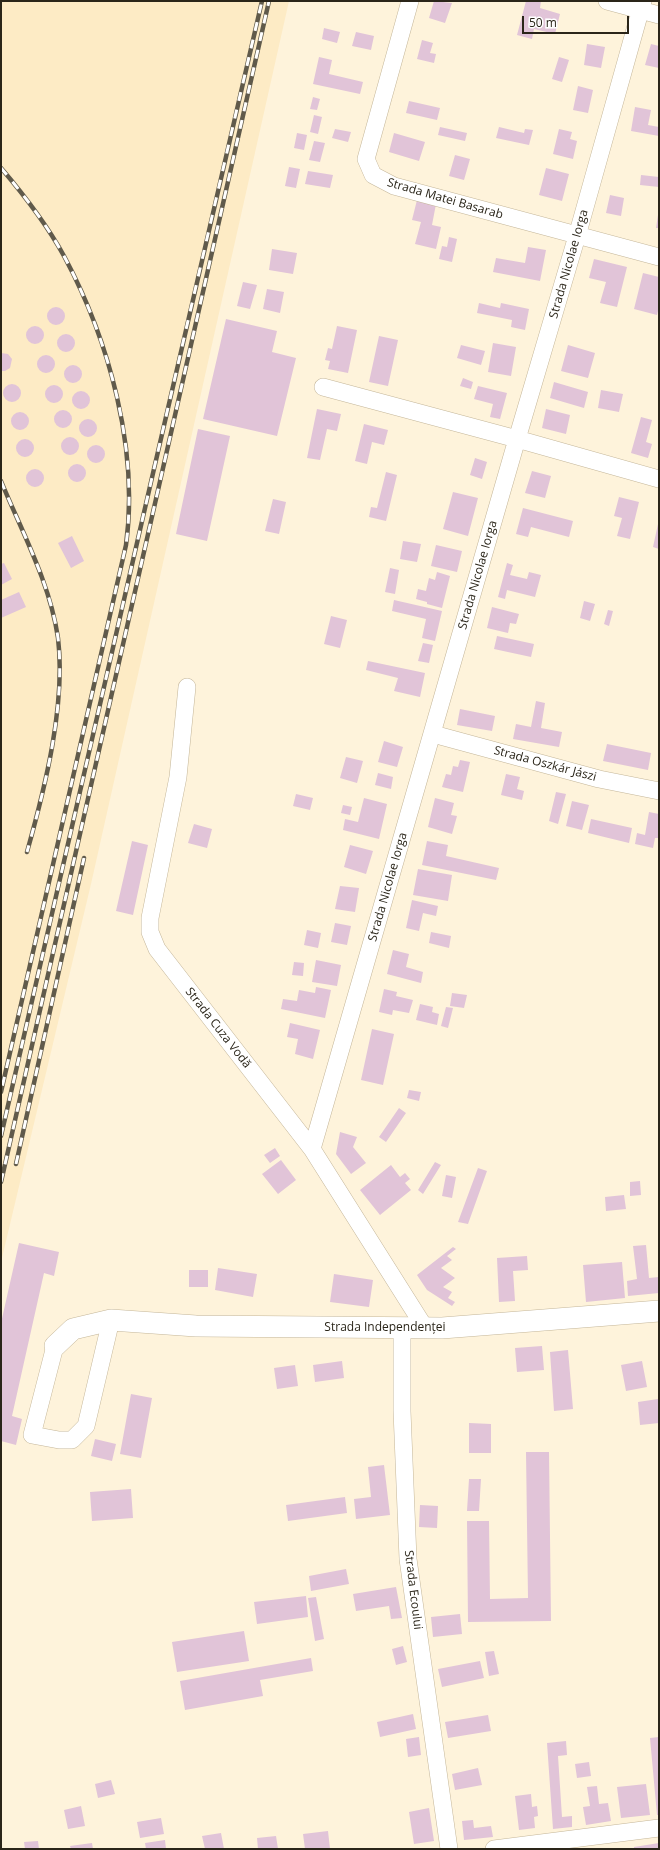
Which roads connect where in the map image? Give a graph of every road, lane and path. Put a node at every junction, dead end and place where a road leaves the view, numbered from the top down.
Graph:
1 (410, 1) edge
2 (607, 1) edge
3 (641, 5) edge
4 (659, 15) edge
5 (577, 236) junction
6 (659, 257) edge
7 (323, 387) dead end
8 (517, 439) junction
9 (659, 479) edge
10 (187, 687) dead end
11 (433, 734) junction
12 (659, 791) edge
13 (312, 1149) junction
14 (659, 1311) edge
15 (111, 1320) junction
16 (402, 1328) junction
17 (426, 1328) junction
18 (55, 1346) joint
19 (659, 1828) edge
20 (449, 1849) edge
21 (494, 1849) edge

1 - 5 street, Strada Matei Basarab
2 - 3 street
3 - 4 street
3 - 5 street, Strada Nicolae Iorga
5 - 6 street, Strada Matei Basarab
5 - 8 street, Strada Nicolae Iorga
7 - 8 street
8 - 9 street
8 - 11 street, Strada Nicolae Iorga
10 - 13 street, Strada Cuza Vodă
11 - 12 street, Strada Oszkár Jászi
11 - 13 street, Strada Nicolae Iorga
13 - 17 street, Strada Cuza Vodă
14 - 17 street, Strada Independenței
15 - 16 street, Strada Independenței
15 - 18 street, Strada Independenței
15 - 18 street, Strada Independenței
16 - 17 street, Strada Independenței
16 - 20 street, Strada Ecoului
19 - 21 street

